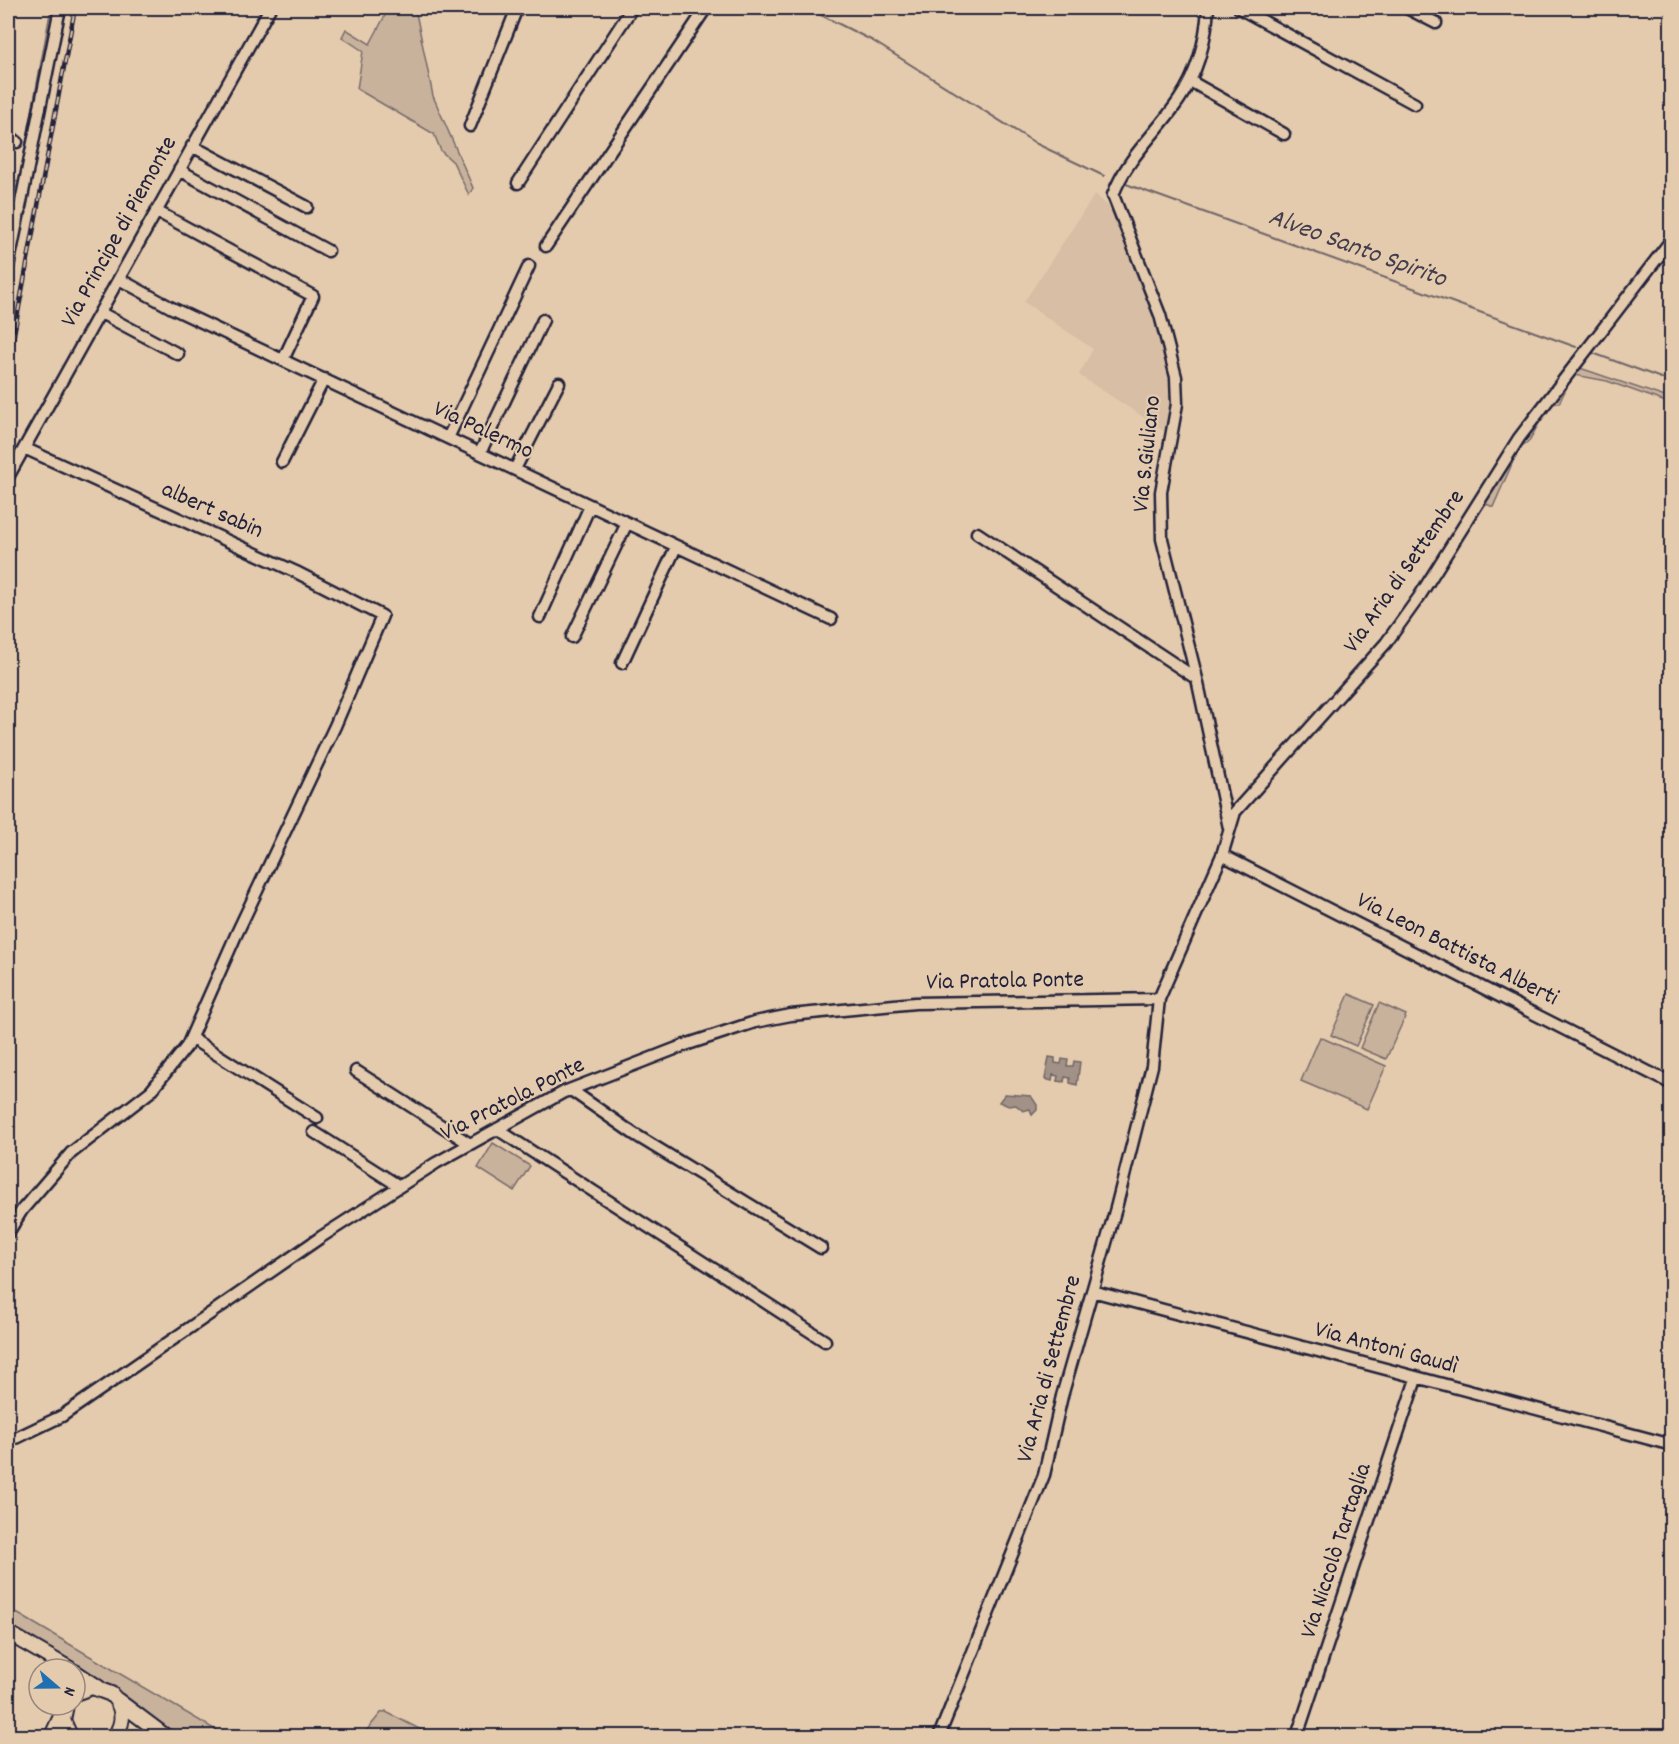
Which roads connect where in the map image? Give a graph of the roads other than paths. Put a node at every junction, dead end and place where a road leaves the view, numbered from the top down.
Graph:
1 (60, 8) edge
2 (270, 8) edge
3 (517, 8) edge
4 (632, 8) edge
5 (706, 8) edge
6 (1208, 8) edge
7 (1239, 8) edge
8 (1407, 8) edge
9 (1436, 23) dead end
10 (1190, 81) junction
11 (1415, 104) dead end
12 (470, 126) dead end
13 (1284, 134) dead end
14 (192, 146) junction
15 (179, 170) junction
16 (518, 183) dead end
17 (8, 196) edge
18 (8, 204) edge
19 (307, 207) dead end
20 (156, 211) junction
21 (20, 212) junction
22 (1671, 239) edge
23 (546, 246) dead end
24 (328, 251) dead end
25 (529, 266) dead end
26 (8, 267) edge
27 (119, 279) junction
28 (101, 313) junction
29 (543, 320) dead end
30 (178, 354) dead end
31 (283, 360) junction
32 (324, 379) junction
33 (559, 383) dead end
34 (448, 438) junction
35 (24, 448) junction
36 (480, 453) junction
37 (282, 462) dead end
38 (515, 469) junction
39 (8, 477) edge
40 (590, 506) junction
41 (627, 523) junction
42 (977, 533) dead end
43 (676, 547) junction
44 (540, 617) dead end
45 (831, 619) dead end
46 (572, 637) dead end
47 (622, 663) dead end
48 (1197, 679) junction
49 (1228, 828) junction
50 (1222, 855) junction
51 (1159, 999) junction
52 (191, 1038) junction
53 (356, 1071) dead end
54 (1671, 1084) edge
55 (571, 1090) junction
56 (317, 1118) dead end
57 (497, 1129) junction
58 (314, 1132) dead end
59 (470, 1144) junction
60 (399, 1186) junction
61 (8, 1233) edge
62 (821, 1248) dead end
63 (1092, 1291) junction
64 (825, 1341) dead end
65 (1416, 1379) junction
66 (8, 1443) edge
67 (1671, 1445) edge
68 (8, 1633) edge
69 (49, 1657) edge
70 (87, 1680) edge
71 (99, 1688) junction
72 (87, 1689) edge
73 (117, 1700) junction
74 (61, 1717) edge
75 (65, 1717) edge
76 (52, 1737) edge
77 (70, 1737) edge
78 (115, 1737) edge
79 (165, 1737) edge
80 (939, 1737) edge
81 (1297, 1737) edge

1 - 21 street
2 - 14 street, Via Principe di Piemonte
3 - 12 street
4 - 16 street
5 - 23 street
6 - 10 street, Via S.Giuliano
7 - 11 street
8 - 9 street
10 - 13 street
10 - 48 street, Via S.Giuliano
14 - 15 street, Via Principe di Piemonte
14 - 19 street
15 - 20 street, Via Principe di Piemonte
15 - 24 street
17 - 18 street
18 - 21 street
20 - 27 street, Via Principe di Piemonte
20 - 31 street
21 - 26 street
22 - 49 street, Via Aria di Settembre
25 - 34 street
27 - 28 street, Via Principe di Piemonte
27 - 31 street, Via Palermo
28 - 30 street
28 - 35 street, Via Principe di Piemonte
29 - 36 street
31 - 32 street, Via Palermo
32 - 34 street, Via Palermo
32 - 37 street
33 - 38 street
34 - 36 street, Via Palermo
35 - 39 street, Via Principe di Piemonte
35 - 52 street, albert sabin
36 - 38 street, Via Palermo
38 - 40 street, Via Palermo
40 - 41 street, Via Palermo
40 - 44 street
41 - 43 street, Via Palermo
41 - 46 street
42 - 48 street
43 - 45 street, Via Palermo
43 - 47 street
48 - 49 street, Via S.Giuliano
49 - 50 street, Via Aria di Settembre
50 - 51 street, Via Aria di Settembre
50 - 54 street, Via Leon Battista Alberti
51 - 55 street, Via Pratola Ponte
51 - 63 street, Via Aria di Settembre
52 - 56 street
52 - 61 street
53 - 59 street
55 - 57 street, Via Pratola Ponte
55 - 62 street
57 - 59 street, Via Pratola Ponte
57 - 64 street
58 - 60 street
59 - 60 street, Via Pratola Ponte
60 - 66 street, Via Pratola Ponte
63 - 65 street, Via Antoni Gaudì
63 - 80 street, Via Aria di Settembre
65 - 67 street, Via Antoni Gaudì
65 - 81 street, Via Niccolò Tartaglia
68 - 69 main road
70 - 71 main road
71 - 72 main road
71 - 73 main road
73 - 78 main road
73 - 79 main road
74 - 76 main road
75 - 77 main road

